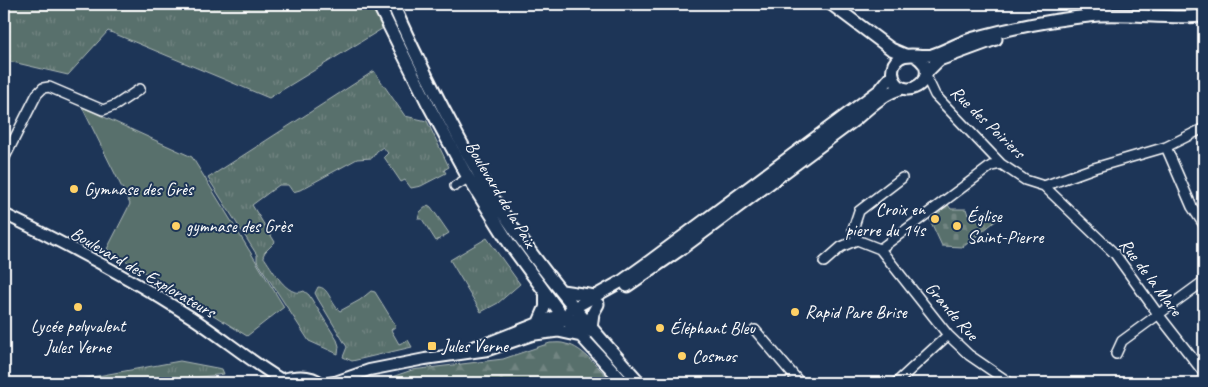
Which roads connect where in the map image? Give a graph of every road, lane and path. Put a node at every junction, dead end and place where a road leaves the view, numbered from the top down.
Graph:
1 (378, 4) edge
2 (393, 4) edge
3 (832, 4) edge
4 (843, 13) junction
5 (1204, 16) edge
6 (1037, 24) junction
7 (905, 55) junction
8 (918, 57) junction
9 (893, 71) junction
10 (926, 74) junction
11 (918, 87) junction
12 (903, 88) junction
13 (140, 89) dead end
14 (935, 95) junction
15 (1204, 128) edge
16 (1166, 147) junction
17 (4, 159) edge
18 (1001, 164) junction
19 (468, 178) junction
20 (902, 178) dead end
21 (455, 186) dead end
22 (1044, 186) junction
23 (4, 214) edge
24 (1204, 225) edge
25 (857, 240) junction
26 (880, 249) junction
27 (824, 262) dead end
28 (1204, 281) edge
29 (542, 290) junction
30 (562, 291) junction
31 (598, 300) junction
32 (571, 314) junction
33 (1158, 314) junction
34 (536, 328) junction
35 (592, 328) junction
36 (755, 330) dead end
37 (948, 335) junction
38 (581, 336) junction
39 (600, 339) junction
40 (1116, 354) dead end
41 (261, 366) junction
42 (380, 368) junction
43 (1204, 373) edge
44 (282, 380) junction
45 (265, 383) edge
46 (270, 383) edge
47 (322, 383) edge
48 (329, 383) edge
49 (354, 383) edge
50 (624, 383) edge
51 (640, 383) edge
52 (800, 383) edge
53 (896, 383) edge
54 (1010, 383) edge

1 - 19 main road, Boulevard de la Paix
2 - 30 main road
3 - 4 main road
4 - 7 main road
4 - 9 main road
5 - 6 main road
6 - 8 main road
6 - 10 main road
7 - 8 main road
7 - 9 main road
8 - 10 main road
9 - 12 main road
9 - 31 main road
10 - 11 main road
10 - 14 street
11 - 12 main road
11 - 14 street
12 - 31 main road
13 - 17 street
14 - 18 street, Rue des Poiriers
15 - 16 street
16 - 22 street
16 - 24 street
18 - 22 street, Rue des Poiriers
18 - 26 street
19 - 21 street
19 - 29 main road, Boulevard de la Paix
20 - 25 street
22 - 33 street, Rue de la Mare
23 - 41 street, Boulevard des Explorateurs
25 - 26 street
25 - 27 street
26 - 37 street, Grande Rue
28 - 33 street
29 - 32 main road, Boulevard de la Paix
29 - 34 street
30 - 31 main road
30 - 32 main road
31 - 32 main road
31 - 35 main road
32 - 34 street
32 - 35 main road
32 - 38 main road
32 - 39 street
33 - 40 street
33 - 43 street, Rue de la Mare
34 - 38 main road
34 - 42 street
35 - 39 main road
36 - 52 street
37 - 53 street
37 - 54 street, Grande Rue
38 - 50 main road
39 - 51 main road
41 - 44 street, Boulevard des Explorateurs
41 - 45 street
42 - 48 street
42 - 49 street
44 - 46 street
44 - 47 street

